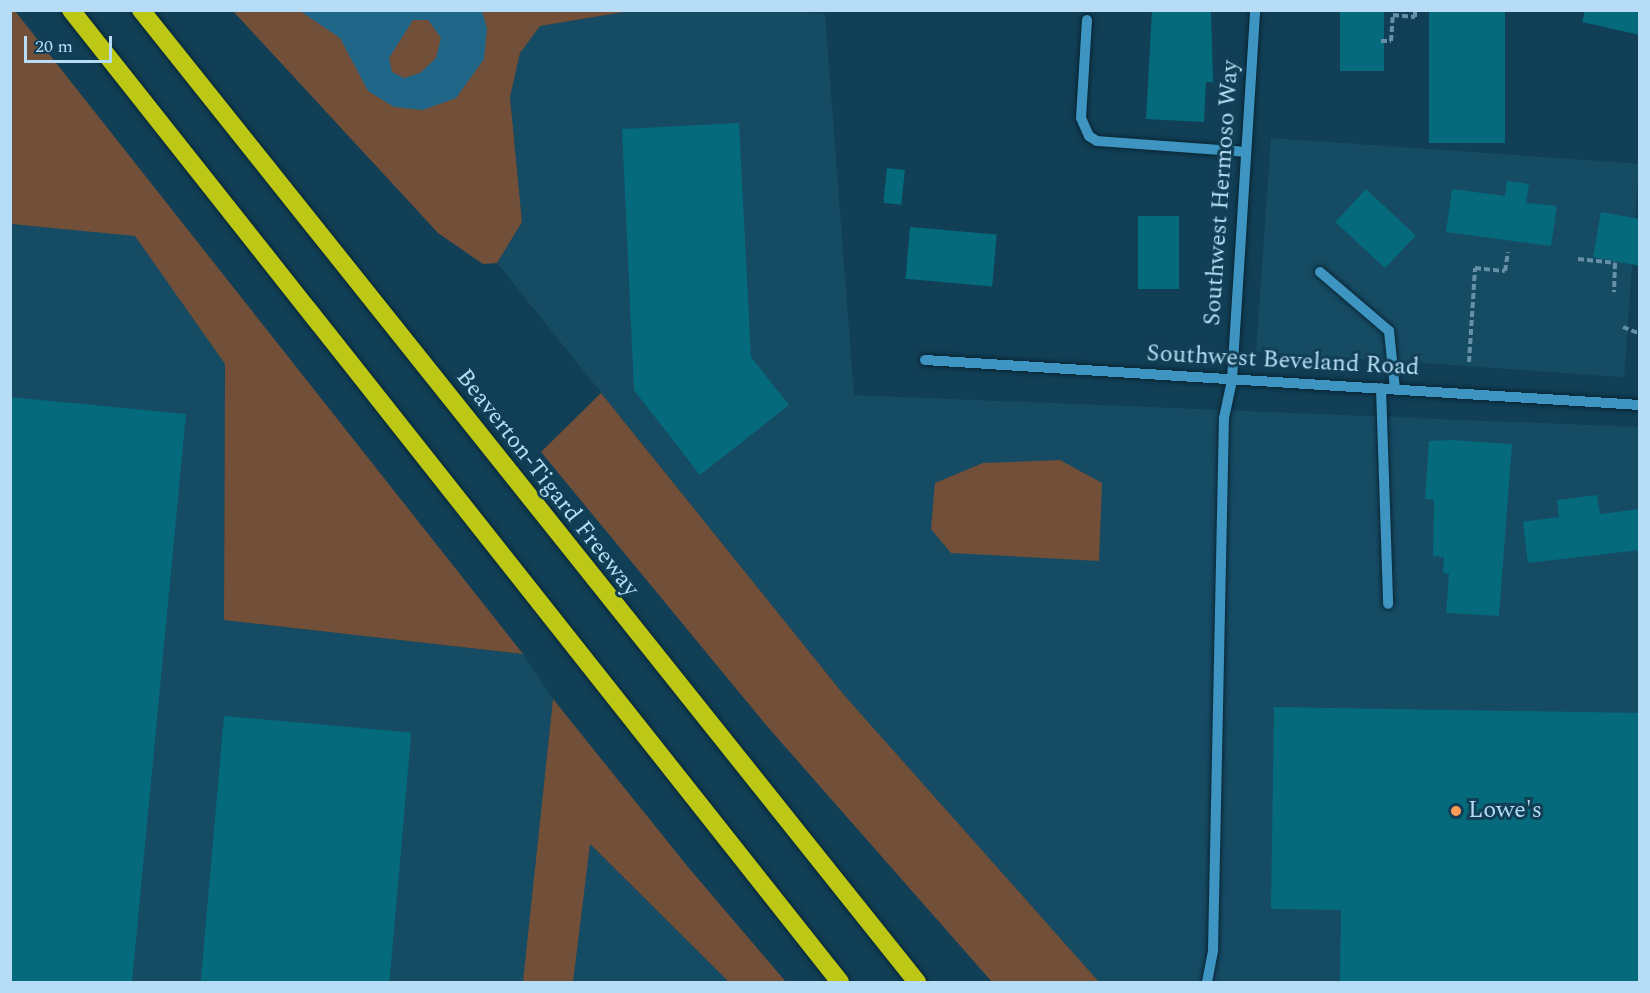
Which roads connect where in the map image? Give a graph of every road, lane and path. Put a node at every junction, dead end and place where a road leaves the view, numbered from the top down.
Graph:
1 (71, 10) edge
2 (141, 10) edge
3 (1255, 10) edge
4 (1415, 10) edge
5 (1087, 20) dead end
6 (1381, 40) dead end
7 (1246, 153) junction
8 (1508, 252) dead end
9 (1578, 259) dead end
10 (1320, 272) dead end
11 (1614, 292) dead end
12 (1623, 327) dead end
13 (1640, 334) edge
14 (925, 360) dead end
15 (1469, 363) dead end
16 (1232, 379) junction
17 (1381, 388) junction
18 (1395, 389) junction
19 (1640, 405) edge
20 (1388, 604) dead end
21 (840, 982) edge
22 (917, 982) edge
23 (1207, 982) edge

1 - 21 highway
2 - 22 highway, Beaverton-Tigard Freeway
3 - 7 street, Southwest Hermoso Way
4 - 6 path
5 - 7 street
7 - 16 street, Southwest Hermoso Way
8 - 15 path
9 - 11 path
10 - 18 street
12 - 13 path
14 - 16 street, Southwest Beveland Road
16 - 17 street, Southwest Beveland Road
16 - 23 street, Southwest Hermoso Way
17 - 18 street, Southwest Beveland Road
17 - 20 street
18 - 19 street, Southwest Beveland Road

